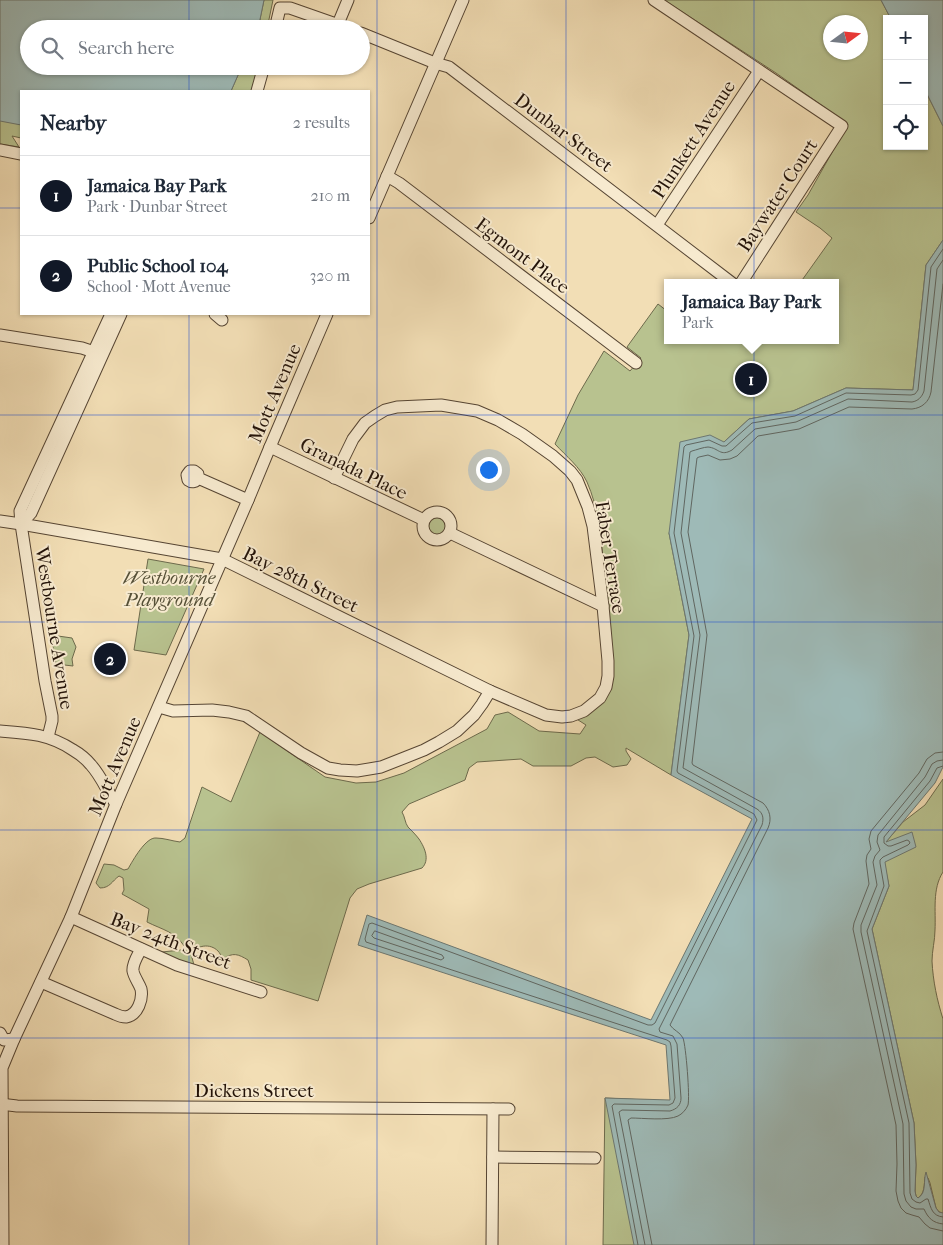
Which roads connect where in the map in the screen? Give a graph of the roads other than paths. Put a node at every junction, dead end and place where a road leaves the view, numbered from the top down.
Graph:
1 (348, 0) edge
2 (463, 0) edge
3 (654, 0) edge
4 (277, 20) edge
5 (326, 20) edge
6 (340, 20) edge
7 (370, 38) edge
8 (436, 64) junction
9 (759, 71) junction
10 (261, 75) edge
11 (257, 90) edge
12 (0, 150) edge
13 (20, 154) edge
14 (387, 176) junction
15 (370, 216) edge
16 (657, 225) junction
17 (727, 279) edge
18 (744, 279) edge
19 (111, 315) edge
20 (120, 315) edge
21 (327, 315) edge
22 (0, 335) edge
23 (98, 354) junction
24 (636, 363) dead end
25 (270, 447) junction
26 (198, 478) dead end
27 (334, 478) junction
28 (248, 500) junction
29 (424, 520) junction
30 (0, 521) edge
31 (21, 524) junction
32 (450, 533) junction
33 (222, 560) junction
34 (603, 606) junction
35 (490, 690) junction
36 (158, 707) junction
37 (571, 716) joint
38 (0, 731) edge
39 (48, 737) junction
40 (116, 804) junction
41 (71, 917) junction
42 (141, 949) junction
43 (41, 982) junction
44 (260, 992) dead end
45 (0, 1033) edge
46 (14, 1039) junction
47 (1, 1065) edge
48 (1, 1104) edge
49 (493, 1109) junction
50 (509, 1109) dead end
51 (1, 1121) edge
52 (493, 1157) junction
53 (595, 1158) dead end
54 (3, 1245) edge
55 (492, 1245) edge

1 - 6 street
2 - 8 street
3 - 9 street
4 - 5 street
7 - 8 street, Dunbar Street
8 - 14 street
8 - 16 street, Dunbar Street
9 - 16 street, Plunkett Avenue
9 - 18 street, Baywater Court
10 - 11 street
12 - 13 street
14 - 15 street
14 - 24 street, Egmont Place
16 - 17 street, Dunbar Street
19 - 23 street, Westbourne Avenue
20 - 23 street, Westbourne Avenue
21 - 25 street, Mott Avenue
22 - 23 street
23 - 31 street, Westbourne Avenue
25 - 27 street, Granada Place
25 - 28 street, Mott Avenue
26 - 28 street
27 - 29 street, Granada Place
27 - 34 street, Faber Terrace
28 - 33 street, Mott Avenue
29 - 32 street, Granada Place
29 - 32 street, Granada Place
30 - 31 street, Bay 28th Street
31 - 33 street, Bay 28th Street
31 - 39 street, Westbourne Avenue
32 - 34 street
33 - 35 street, Bay 28th Street
33 - 36 street, Mott Avenue
34 - 37 street, Faber Terrace
35 - 36 street
35 - 37 street, Bay 28th Street
36 - 40 street, Mott Avenue
38 - 39 street
39 - 40 street
40 - 41 street, Mott Avenue
41 - 42 street, Bay 24th Street
41 - 43 street, Mott Avenue
42 - 43 street
42 - 44 street, Bay 24th Street
43 - 46 street, Mott Avenue
45 - 46 street
46 - 47 street, Mott Avenue
47 - 48 street, Mott Avenue
48 - 49 street, Dickens Street
48 - 51 street, Mott Avenue
49 - 50 street, Dickens Street
49 - 52 street
51 - 54 street, Mott Avenue
52 - 53 street
52 - 55 street

